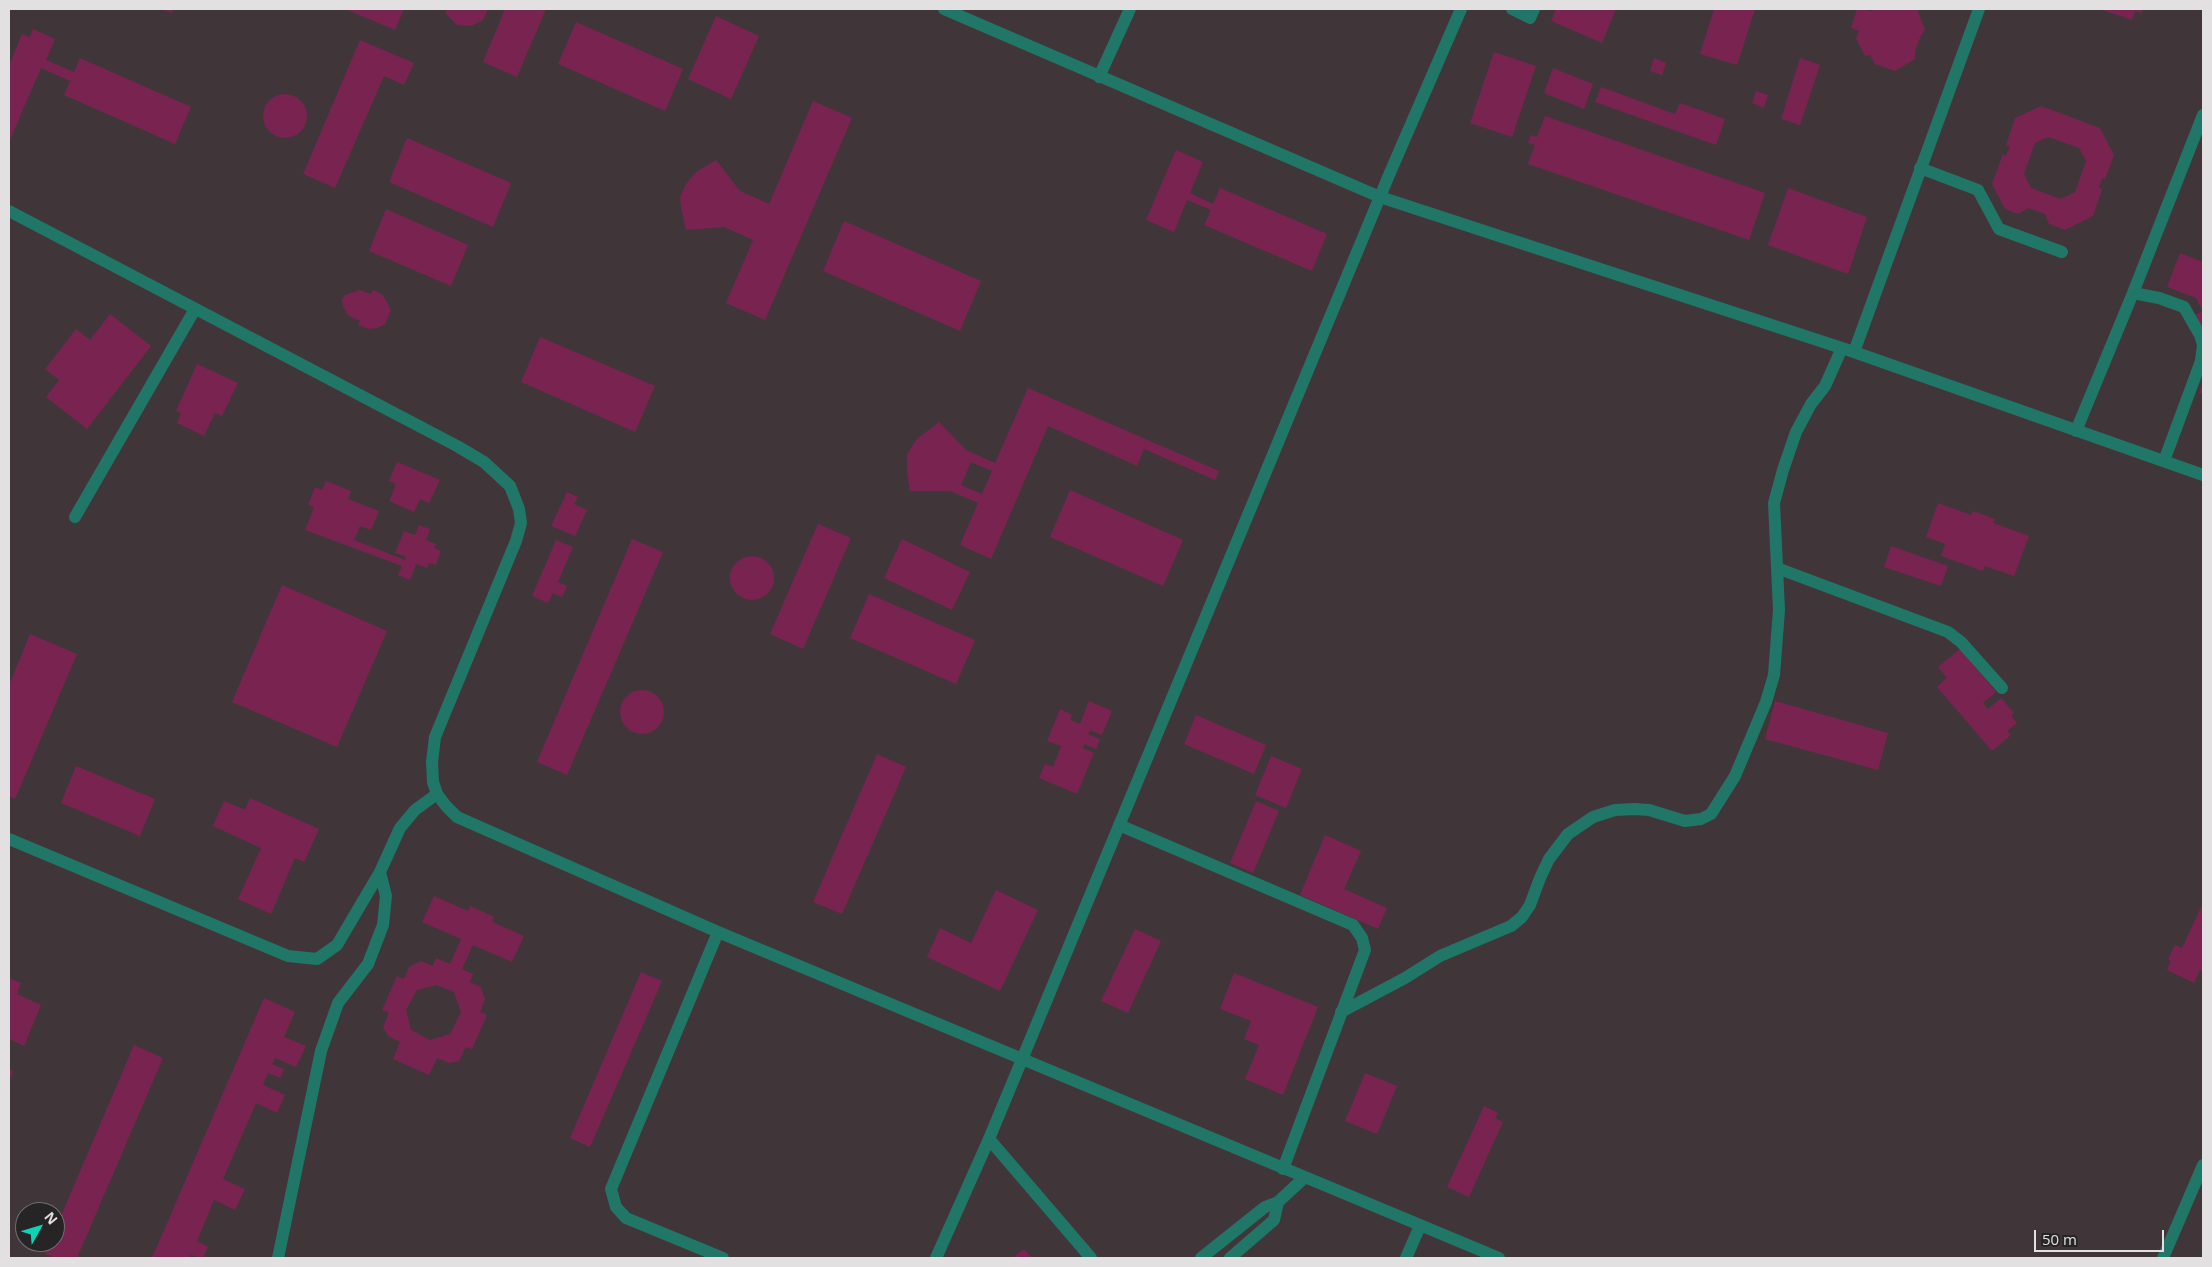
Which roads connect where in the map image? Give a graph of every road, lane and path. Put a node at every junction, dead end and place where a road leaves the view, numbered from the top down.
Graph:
1 (944, 9) edge
2 (1130, 9) edge
3 (1461, 9) edge
4 (1512, 9) edge
5 (1534, 9) edge
6 (1979, 9) edge
7 (1099, 77) junction
8 (2203, 114) edge
9 (1920, 168) junction
10 (1380, 197) junction
11 (9, 211) edge
12 (2062, 252) dead end
13 (2134, 293) junction
14 (195, 309) junction
15 (1848, 350) junction
16 (2076, 431) junction
17 (2164, 460) junction
18 (2203, 475) edge
19 (75, 516) dead end
20 (1777, 568) junction
21 (2002, 688) dead end
22 (437, 794) junction
23 (1119, 825) junction
24 (9, 839) edge
25 (380, 872) junction
26 (718, 932) junction
27 (1341, 1012) junction
28 (1022, 1060) junction
29 (990, 1139) junction
30 (2203, 1165) edge
31 (1283, 1169) junction
32 (1304, 1178) junction
33 (1278, 1202) junction
34 (1420, 1226) junction
35 (278, 1258) edge
36 (723, 1258) edge
37 (936, 1258) edge
38 (1091, 1258) edge
39 (1202, 1258) edge
40 (1230, 1258) edge
41 (1406, 1258) edge
42 (1499, 1258) edge
43 (2163, 1258) edge

1 - 7 street
2 - 7 street
3 - 10 street
4 - 5 street
6 - 9 street
7 - 10 street
8 - 13 street
9 - 12 street
9 - 15 street
10 - 15 street
10 - 23 street
11 - 14 street
13 - 16 street
13 - 17 street
14 - 19 street
14 - 22 street
15 - 16 street
15 - 20 street
16 - 17 street
17 - 18 street
20 - 21 street
20 - 27 street
22 - 25 street
22 - 26 street
23 - 27 street
23 - 28 street
24 - 25 street
25 - 35 street
26 - 28 street
26 - 36 street
27 - 31 street
28 - 29 street
28 - 31 street
29 - 37 street
29 - 38 street
30 - 43 street
31 - 32 street
32 - 33 street
32 - 34 street
33 - 39 street
33 - 40 street
34 - 41 street
34 - 42 street

